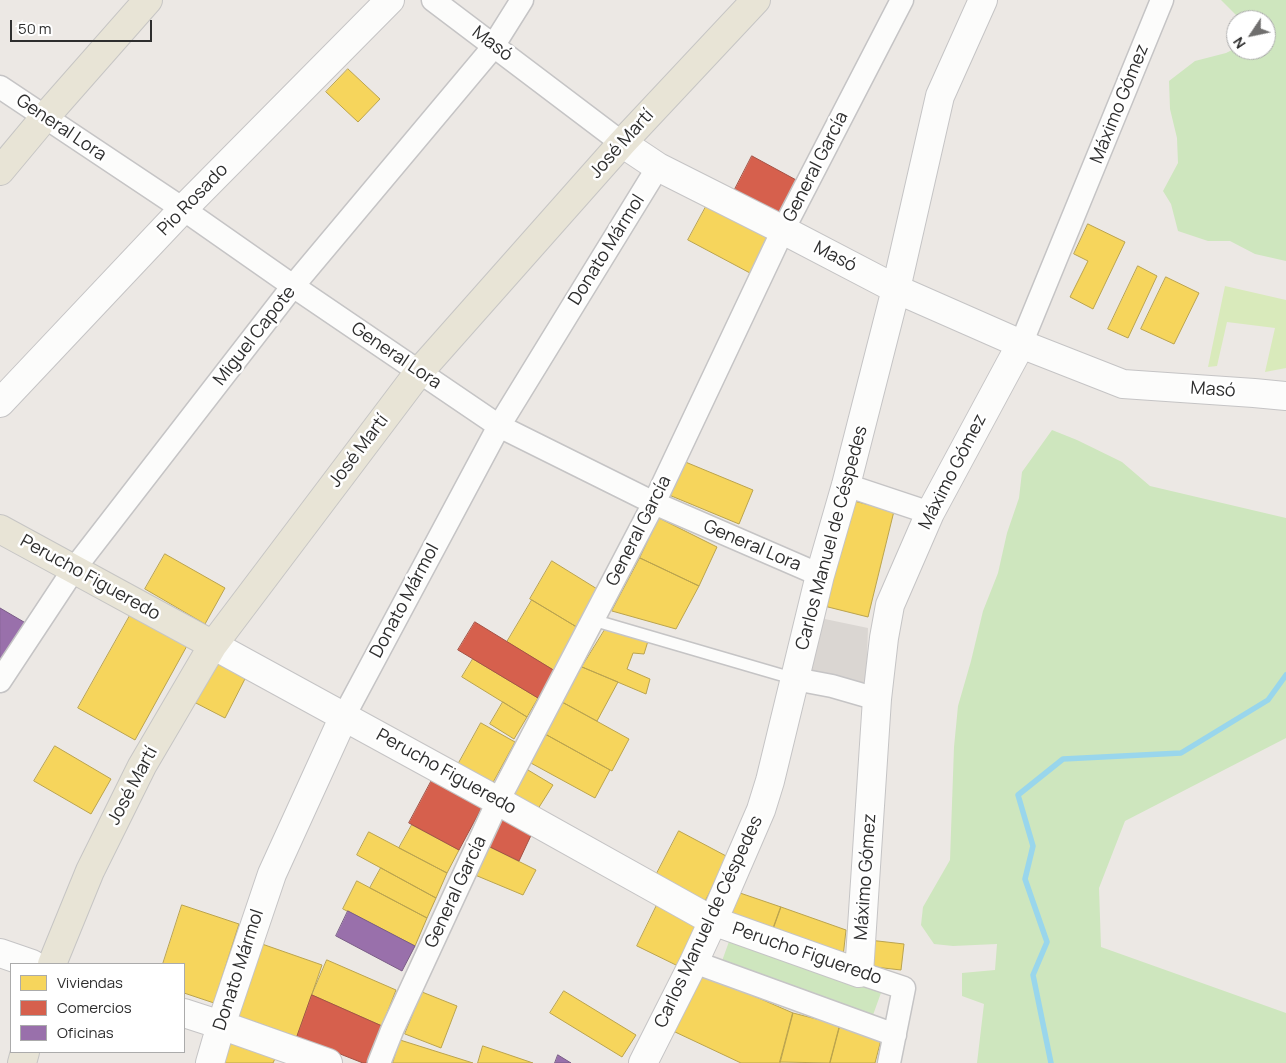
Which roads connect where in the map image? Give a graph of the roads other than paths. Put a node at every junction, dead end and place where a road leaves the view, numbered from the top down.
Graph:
1 (148, 0) edge
2 (390, 0) edge
3 (433, 0) edge
4 (522, 0) edge
5 (756, 0) edge
6 (902, 0) edge
7 (983, 0) edge
8 (1157, 2) edge
9 (494, 45) junction
10 (0, 86) edge
11 (45, 117) junction
12 (622, 143) junction
13 (658, 167) junction
14 (0, 171) edge
15 (183, 209) junction
16 (783, 230) junction
17 (293, 286) junction
18 (896, 289) junction
19 (1021, 344) junction
20 (419, 372) junction
21 (1286, 396) edge
22 (0, 403) edge
23 (499, 426) junction
24 (846, 485) junction
25 (654, 503) junction
26 (930, 513) junction
27 (0, 529) edge
28 (74, 569) junction
29 (820, 575) junction
30 (593, 620) junction
31 (213, 645) junction
32 (795, 678) junction
33 (0, 681) edge
34 (877, 698) junction
35 (344, 716) junction
36 (498, 800) junction
37 (713, 921) junction
38 (0, 953) edge
39 (694, 962) junction
40 (29, 963) edge
41 (52, 963) edge
42 (859, 973) junction
43 (185, 1013) edge
44 (221, 1024) junction
45 (896, 1035) junction
46 (210, 1063) edge
47 (328, 1063) edge
48 (379, 1063) edge
49 (643, 1063) edge
50 (889, 1063) edge

1 - 11 main road
2 - 15 street, Pio Rosado
3 - 9 street, Masó
4 - 9 street, Miguel Capote
5 - 12 main road, José Martí
6 - 16 street, General García
7 - 18 street, Carlos Manuel de Céspedes
8 - 19 street, Máximo Gómez
9 - 12 street, Masó
9 - 17 street, Miguel Capote
10 - 11 street, General Lora
11 - 14 main road
11 - 15 street, General Lora
12 - 13 street, Masó
12 - 20 main road, José Martí
13 - 16 street, Masó
13 - 23 street, Donato Mármol
15 - 17 street, General Lora
15 - 22 street, Pio Rosado
16 - 18 street, Masó
16 - 25 street, General García
17 - 20 street, General Lora
17 - 28 street, Miguel Capote
18 - 19 street, Masó
18 - 24 street, Carlos Manuel de Céspedes
19 - 21 street, Masó
19 - 26 street, Máximo Gómez
20 - 23 street, General Lora
20 - 31 main road, José Martí
23 - 25 street, General Lora
23 - 35 street, Donato Mármol
24 - 26 street
24 - 29 street, Carlos Manuel de Céspedes
25 - 29 street, General Lora
25 - 30 street, General García
26 - 34 street, Máximo Gómez
27 - 28 main road, Perucho Figueredo
28 - 31 main road, Perucho Figueredo
28 - 33 street, Miguel Capote
29 - 32 street, Carlos Manuel de Céspedes
30 - 32 lane
30 - 36 street, General García
31 - 35 street, Perucho Figueredo
31 - 41 main road, José Martí
32 - 34 street
32 - 37 street, Carlos Manuel de Céspedes
34 - 42 street, Máximo Gómez
35 - 36 street, Perucho Figueredo
35 - 44 street, Donato Mármol
36 - 37 street, Perucho Figueredo
36 - 48 street, General García
37 - 39 street, Carlos Manuel de Céspedes
37 - 42 street, Perucho Figueredo
38 - 40 street
39 - 45 street
39 - 49 street, Carlos Manuel de Céspedes
42 - 45 street, Perucho Figueredo
43 - 44 street
44 - 46 street, Donato Mármol
44 - 47 street
45 - 50 street

